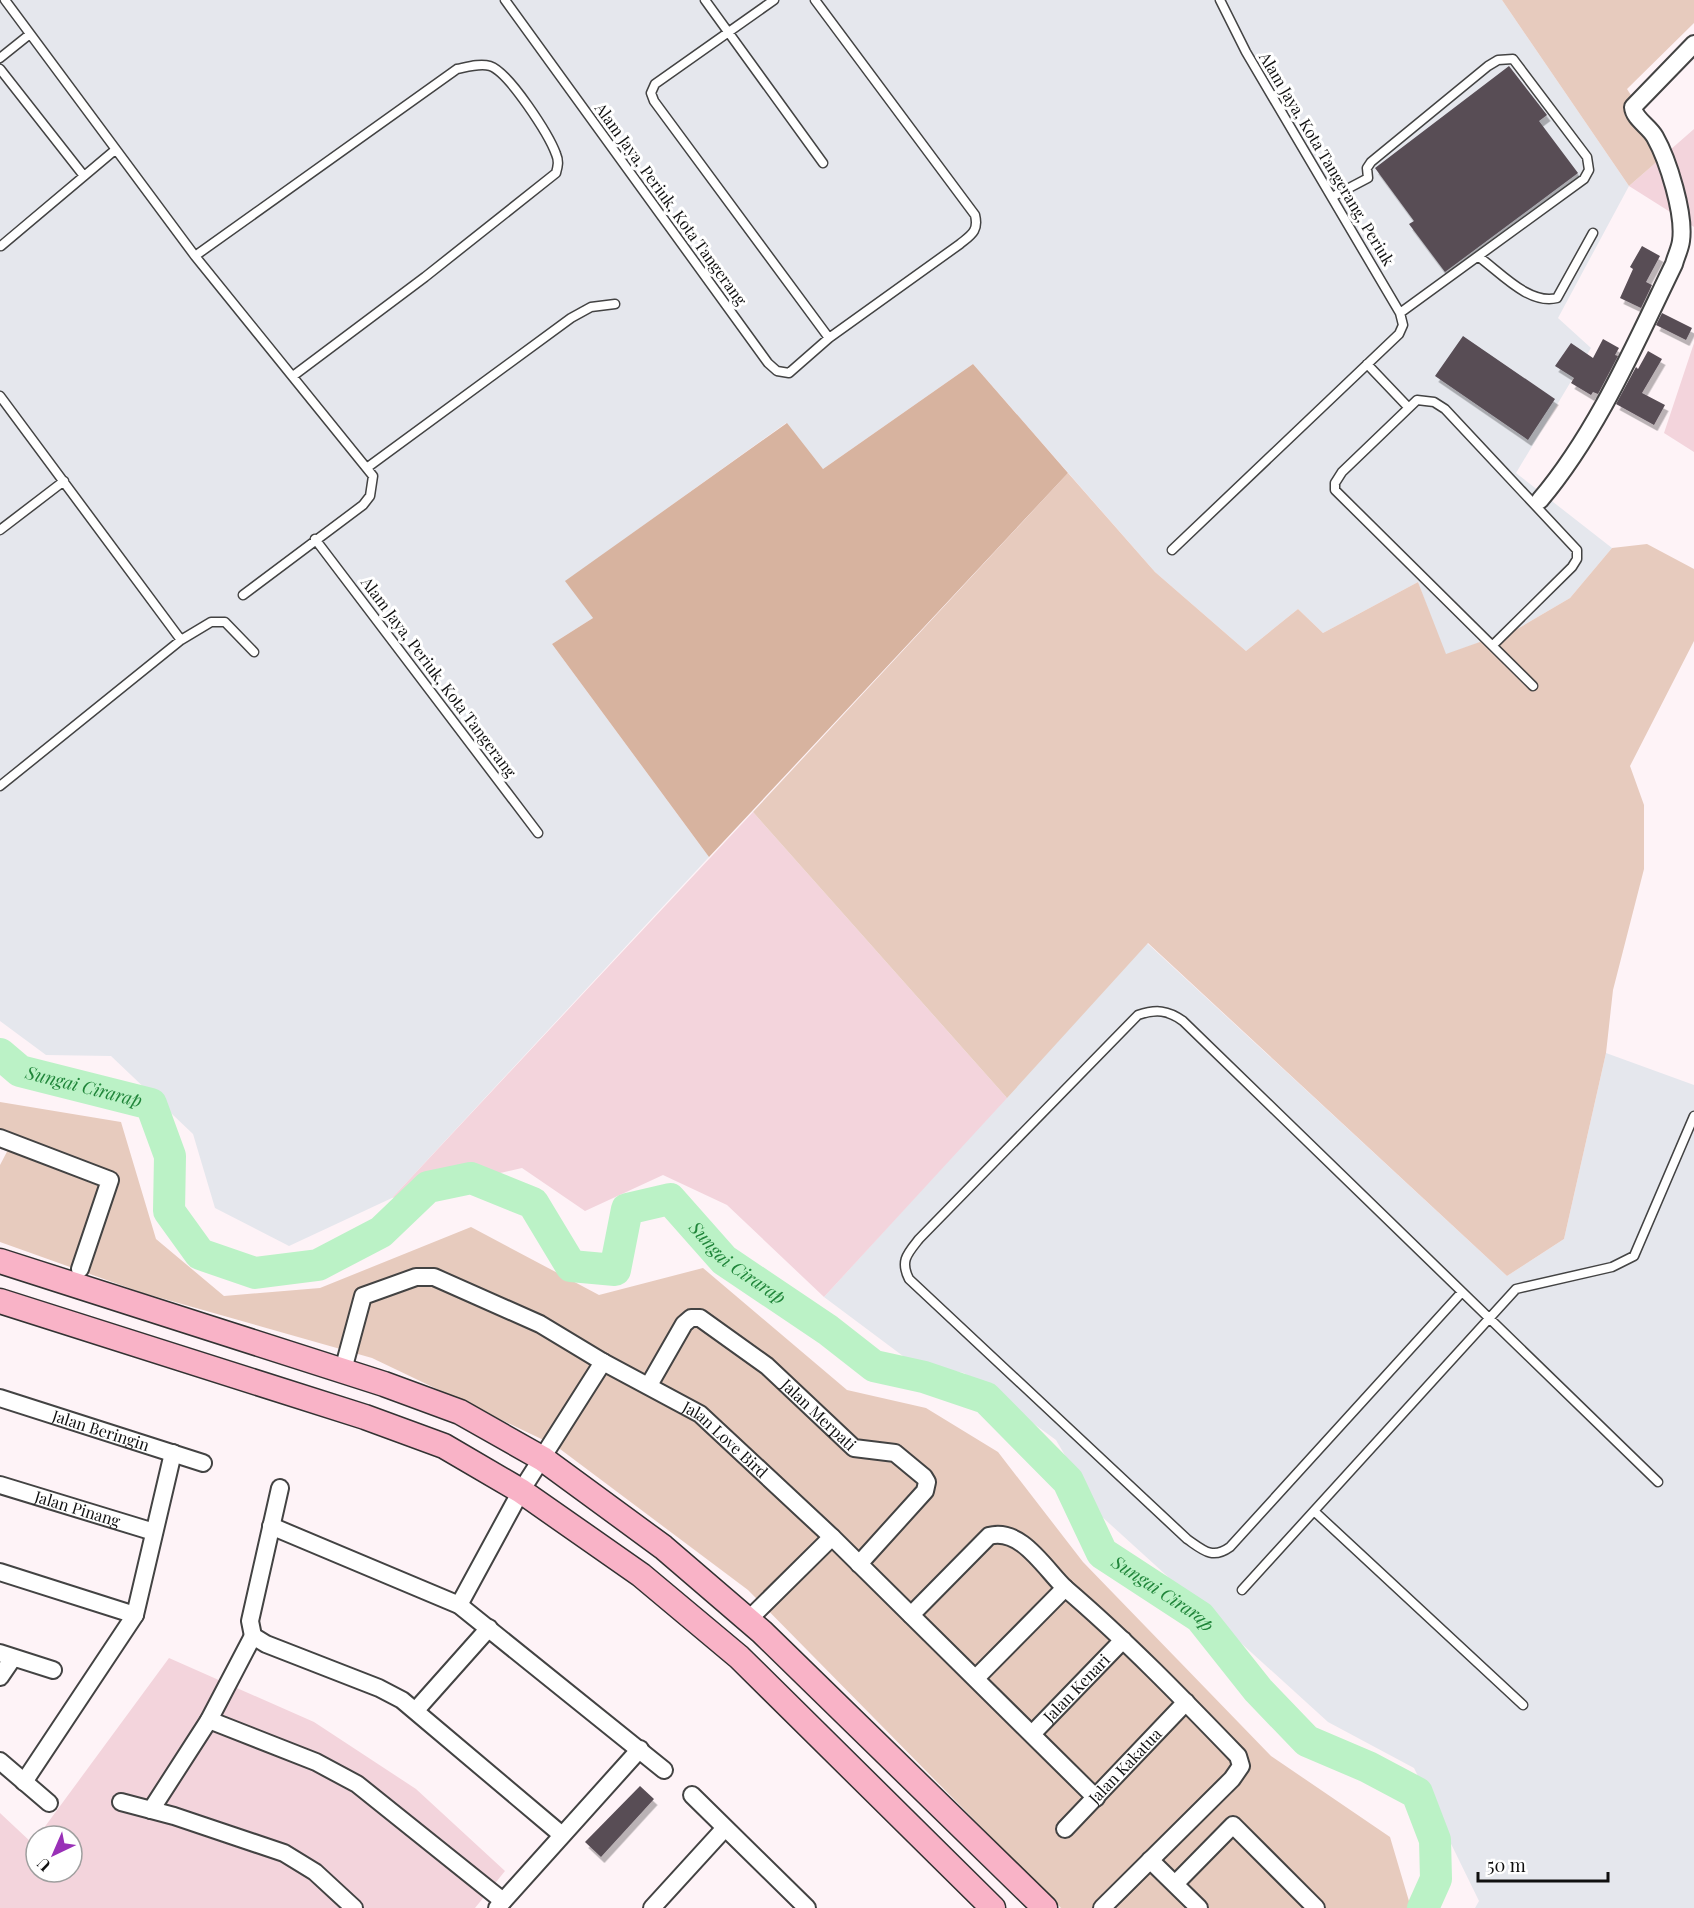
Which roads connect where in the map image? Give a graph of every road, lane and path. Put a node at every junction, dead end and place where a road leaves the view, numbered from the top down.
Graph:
1 (5, 0) edge
2 (504, 0) edge
3 (705, 0) edge
4 (774, 0) edge
5 (815, 0) edge
6 (1220, 0) edge
7 (729, 33) junction
8 (30, 34) junction
9 (1694, 44) edge
10 (0, 58) edge
11 (0, 69) edge
12 (115, 150) junction
13 (823, 163) dead end
14 (84, 176) junction
15 (1332, 197) junction
16 (1593, 233) dead end
17 (1, 246) edge
18 (195, 256) junction
19 (1479, 257) junction
20 (615, 304) dead end
21 (1400, 313) junction
22 (829, 338) junction
23 (1366, 364) junction
24 (293, 376) junction
25 (0, 396) edge
26 (1408, 407) junction
27 (368, 467) junction
28 (64, 481) junction
29 (1540, 500) dead end
30 (0, 530) edge
31 (315, 539) junction
32 (1172, 550) dead end
33 (243, 595) dead end
34 (181, 640) junction
35 (1493, 645) junction
36 (254, 652) dead end
37 (1533, 686) dead end
38 (0, 786) edge
39 (538, 833) dead end
40 (1694, 1116) edge
41 (0, 1138) edge
42 (0, 1261) edge
43 (80, 1269) dead end
44 (1462, 1292) junction
45 (0, 1301) edge
46 (1489, 1318) junction
47 (603, 1362) junction
48 (343, 1370) junction
49 (650, 1385) junction
50 (0, 1398) edge
51 (173, 1453) junction
52 (204, 1463) dead end
53 (540, 1464) junction
54 (1658, 1482) dead end
55 (0, 1485) edge
56 (279, 1488) dead end
57 (524, 1488) junction
58 (1314, 1511) junction
59 (271, 1526) junction
60 (154, 1532) junction
61 (832, 1537) junction
62 (859, 1564) junction
63 (0, 1572) edge
64 (1065, 1588) junction
65 (1242, 1590) dead end
66 (459, 1605) junction
67 (135, 1615) junction
68 (911, 1615) junction
69 (748, 1620) junction
70 (489, 1628) junction
71 (253, 1636) junction
72 (1123, 1640) junction
73 (7, 1655) edge
74 (53, 1670) dead end
75 (0, 1677) edge
76 (976, 1678) junction
77 (1186, 1701) junction
78 (1523, 1705) dead end
79 (416, 1710) junction
80 (209, 1720) junction
81 (1032, 1734) junction
82 (640, 1749) junction
83 (0, 1761) edge
84 (664, 1770) dead end
85 (24, 1782) junction
86 (692, 1795) dead end
87 (1096, 1798) junction
88 (121, 1802) dead end
89 (49, 1803) dead end
90 (151, 1810) junction
91 (725, 1828) junction
92 (1065, 1829) dead end
93 (562, 1835) junction
94 (1150, 1860) junction
95 (1174, 1884) junction
96 (500, 1905) edge
97 (354, 1908) edge
98 (652, 1908) edge
99 (807, 1908) edge
100 (993, 1908) edge
101 (1046, 1908) edge
102 (1102, 1908) edge
103 (1199, 1908) edge
104 (1316, 1908) edge

1 - 8 lane
2 - 22 lane, Alam Jaya, Periuk, Kota Tangerang
3 - 7 lane
4 - 7 lane
5 - 22 lane, Alam Jaya, Periuk, Kota Tangerang
6 - 15 lane, Alam Jaya, Kota Tangerang, Periuk
7 - 13 lane
7 - 22 lane
8 - 10 lane
8 - 12 lane
9 - 29 street
11 - 14 lane
12 - 14 lane
12 - 18 lane
14 - 17 lane
15 - 19 lane
15 - 21 lane, Alam Jaya, Kota Tangerang, Periuk
16 - 19 lane
18 - 24 lane
18 - 24 lane
19 - 21 lane
20 - 27 lane
21 - 23 lane
23 - 26 lane
23 - 32 lane
24 - 27 lane
25 - 28 lane
26 - 35 lane
26 - 35 lane
27 - 31 lane
28 - 30 lane
28 - 34 lane
31 - 33 lane
31 - 39 lane, Alam Jaya, Periuk, Kota Tangerang
34 - 36 lane
34 - 38 lane
35 - 37 lane
40 - 46 lane
41 - 43 street
42 - 48 main road
44 - 44 lane
44 - 46 lane
45 - 57 main road
46 - 54 lane
46 - 58 lane
47 - 48 street, Jalan Love Bird
47 - 49 street, Jalan Love Bird
47 - 53 street
48 - 53 main road
49 - 61 street, Jalan Love Bird
49 - 62 street, Jalan Merpati
50 - 51 street, Jalan Beringin
51 - 52 street, Jalan Beringin
51 - 60 street
53 - 57 street
53 - 69 main road
55 - 60 street, Jalan Pinang
56 - 59 street
57 - 66 street
57 - 100 main road
58 - 65 lane
58 - 78 lane
59 - 66 street
59 - 71 street
60 - 67 street
61 - 62 street, Jalan Love Bird
61 - 69 street
62 - 68 street, Jalan Love Bird
63 - 67 street
64 - 68 street
64 - 72 street
64 - 76 street
66 - 70 street
67 - 85 street
68 - 76 street, Jalan Love Bird
69 - 101 main road
70 - 79 street
70 - 82 street
71 - 79 street
71 - 80 street
72 - 77 street
72 - 81 street, Jalan Kenari
73 - 74 street
73 - 75 street
76 - 81 street, Jalan Love Bird
77 - 87 street, Jalan Kakatua
77 - 94 street
79 - 93 street
80 - 90 street
80 - 96 street
81 - 87 street, Jalan Love Bird
82 - 84 street
82 - 93 street
83 - 85 street
85 - 89 street
86 - 91 street
87 - 92 street, Jalan Kakatua
88 - 90 street
90 - 97 street
91 - 98 street
91 - 99 street
93 - 96 street
94 - 95 street
94 - 102 street
95 - 103 street
95 - 104 street

